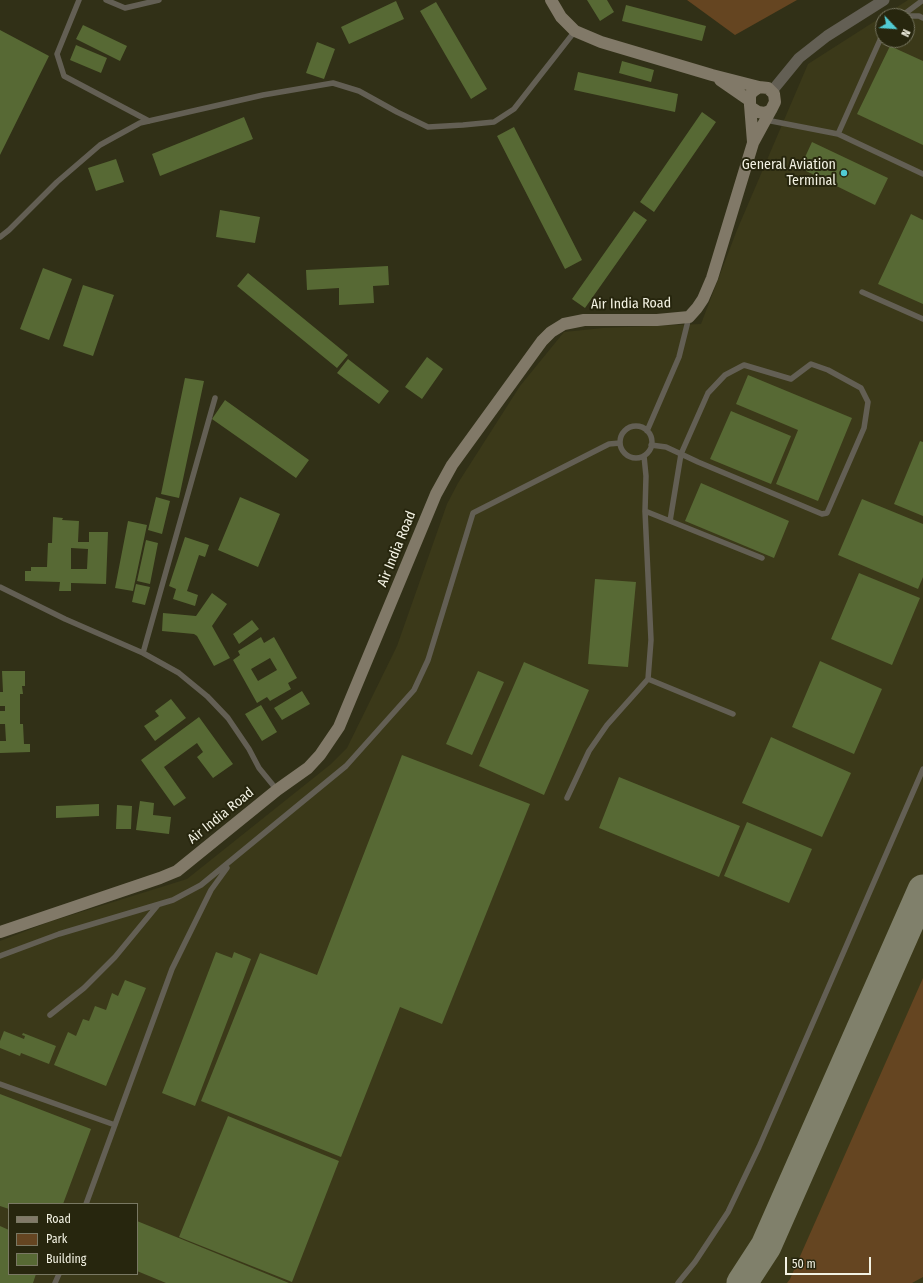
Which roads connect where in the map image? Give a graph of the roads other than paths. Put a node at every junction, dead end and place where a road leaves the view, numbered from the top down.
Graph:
1 (79, 0) edge
2 (106, 0) edge
3 (159, 0) edge
4 (550, 0) edge
5 (884, 0) edge
6 (923, 0) edge
7 (912, 8) edge
8 (575, 31) junction
9 (876, 48) edge
10 (712, 75) junction
11 (759, 87) junction
12 (772, 91) junction
13 (750, 102) junction
14 (771, 110) junction
15 (765, 120) junction
16 (149, 121) junction
17 (838, 134) junction
18 (753, 143) junction
19 (923, 174) edge
20 (0, 237) edge
21 (862, 292) dead end
22 (688, 317) junction
23 (923, 319) edge
24 (215, 398) dead end
25 (647, 431) junction
26 (620, 443) junction
27 (651, 446) junction
28 (681, 454) junction
29 (644, 456) junction
30 (645, 512) junction
31 (670, 521) junction
32 (762, 558) dead end
33 (0, 587) edge
34 (143, 652) junction
35 (648, 679) junction
36 (733, 714) dead end
37 (923, 769) edge
38 (277, 790) junction
39 (567, 798) dead end
40 (231, 861) junction
41 (157, 906) junction
42 (0, 932) edge
43 (0, 956) edge
44 (50, 1015) dead end
45 (0, 1084) edge
46 (115, 1125) junction
47 (86, 1203) edge
48 (678, 1283) edge

1 - 16 lane
2 - 3 lane
4 - 8 street
5 - 12 street
6 - 7 lane
8 - 10 street
8 - 16 lane
9 - 17 lane
10 - 11 street
10 - 13 street
11 - 12 street
11 - 13 street
12 - 14 street, Air India Road
13 - 14 street
13 - 18 street, Air India Road
14 - 15 street, Air India Road
15 - 17 lane
15 - 18 street, Air India Road
16 - 20 lane
17 - 19 lane
18 - 22 street, Air India Road
21 - 23 lane
22 - 25 lane
22 - 38 street, Air India Road
24 - 34 lane
25 - 26 lane
25 - 27 lane
26 - 29 lane
26 - 40 lane
27 - 28 lane
27 - 29 lane
28 - 28 lane
28 - 31 lane
29 - 30 lane
30 - 31 lane
30 - 35 lane
31 - 32 lane
33 - 34 lane
34 - 38 lane
35 - 36 lane
35 - 39 lane
37 - 48 lane
38 - 42 street, Air India Road
40 - 41 lane
40 - 46 lane
41 - 43 lane
41 - 44 lane
45 - 46 lane
46 - 47 lane

